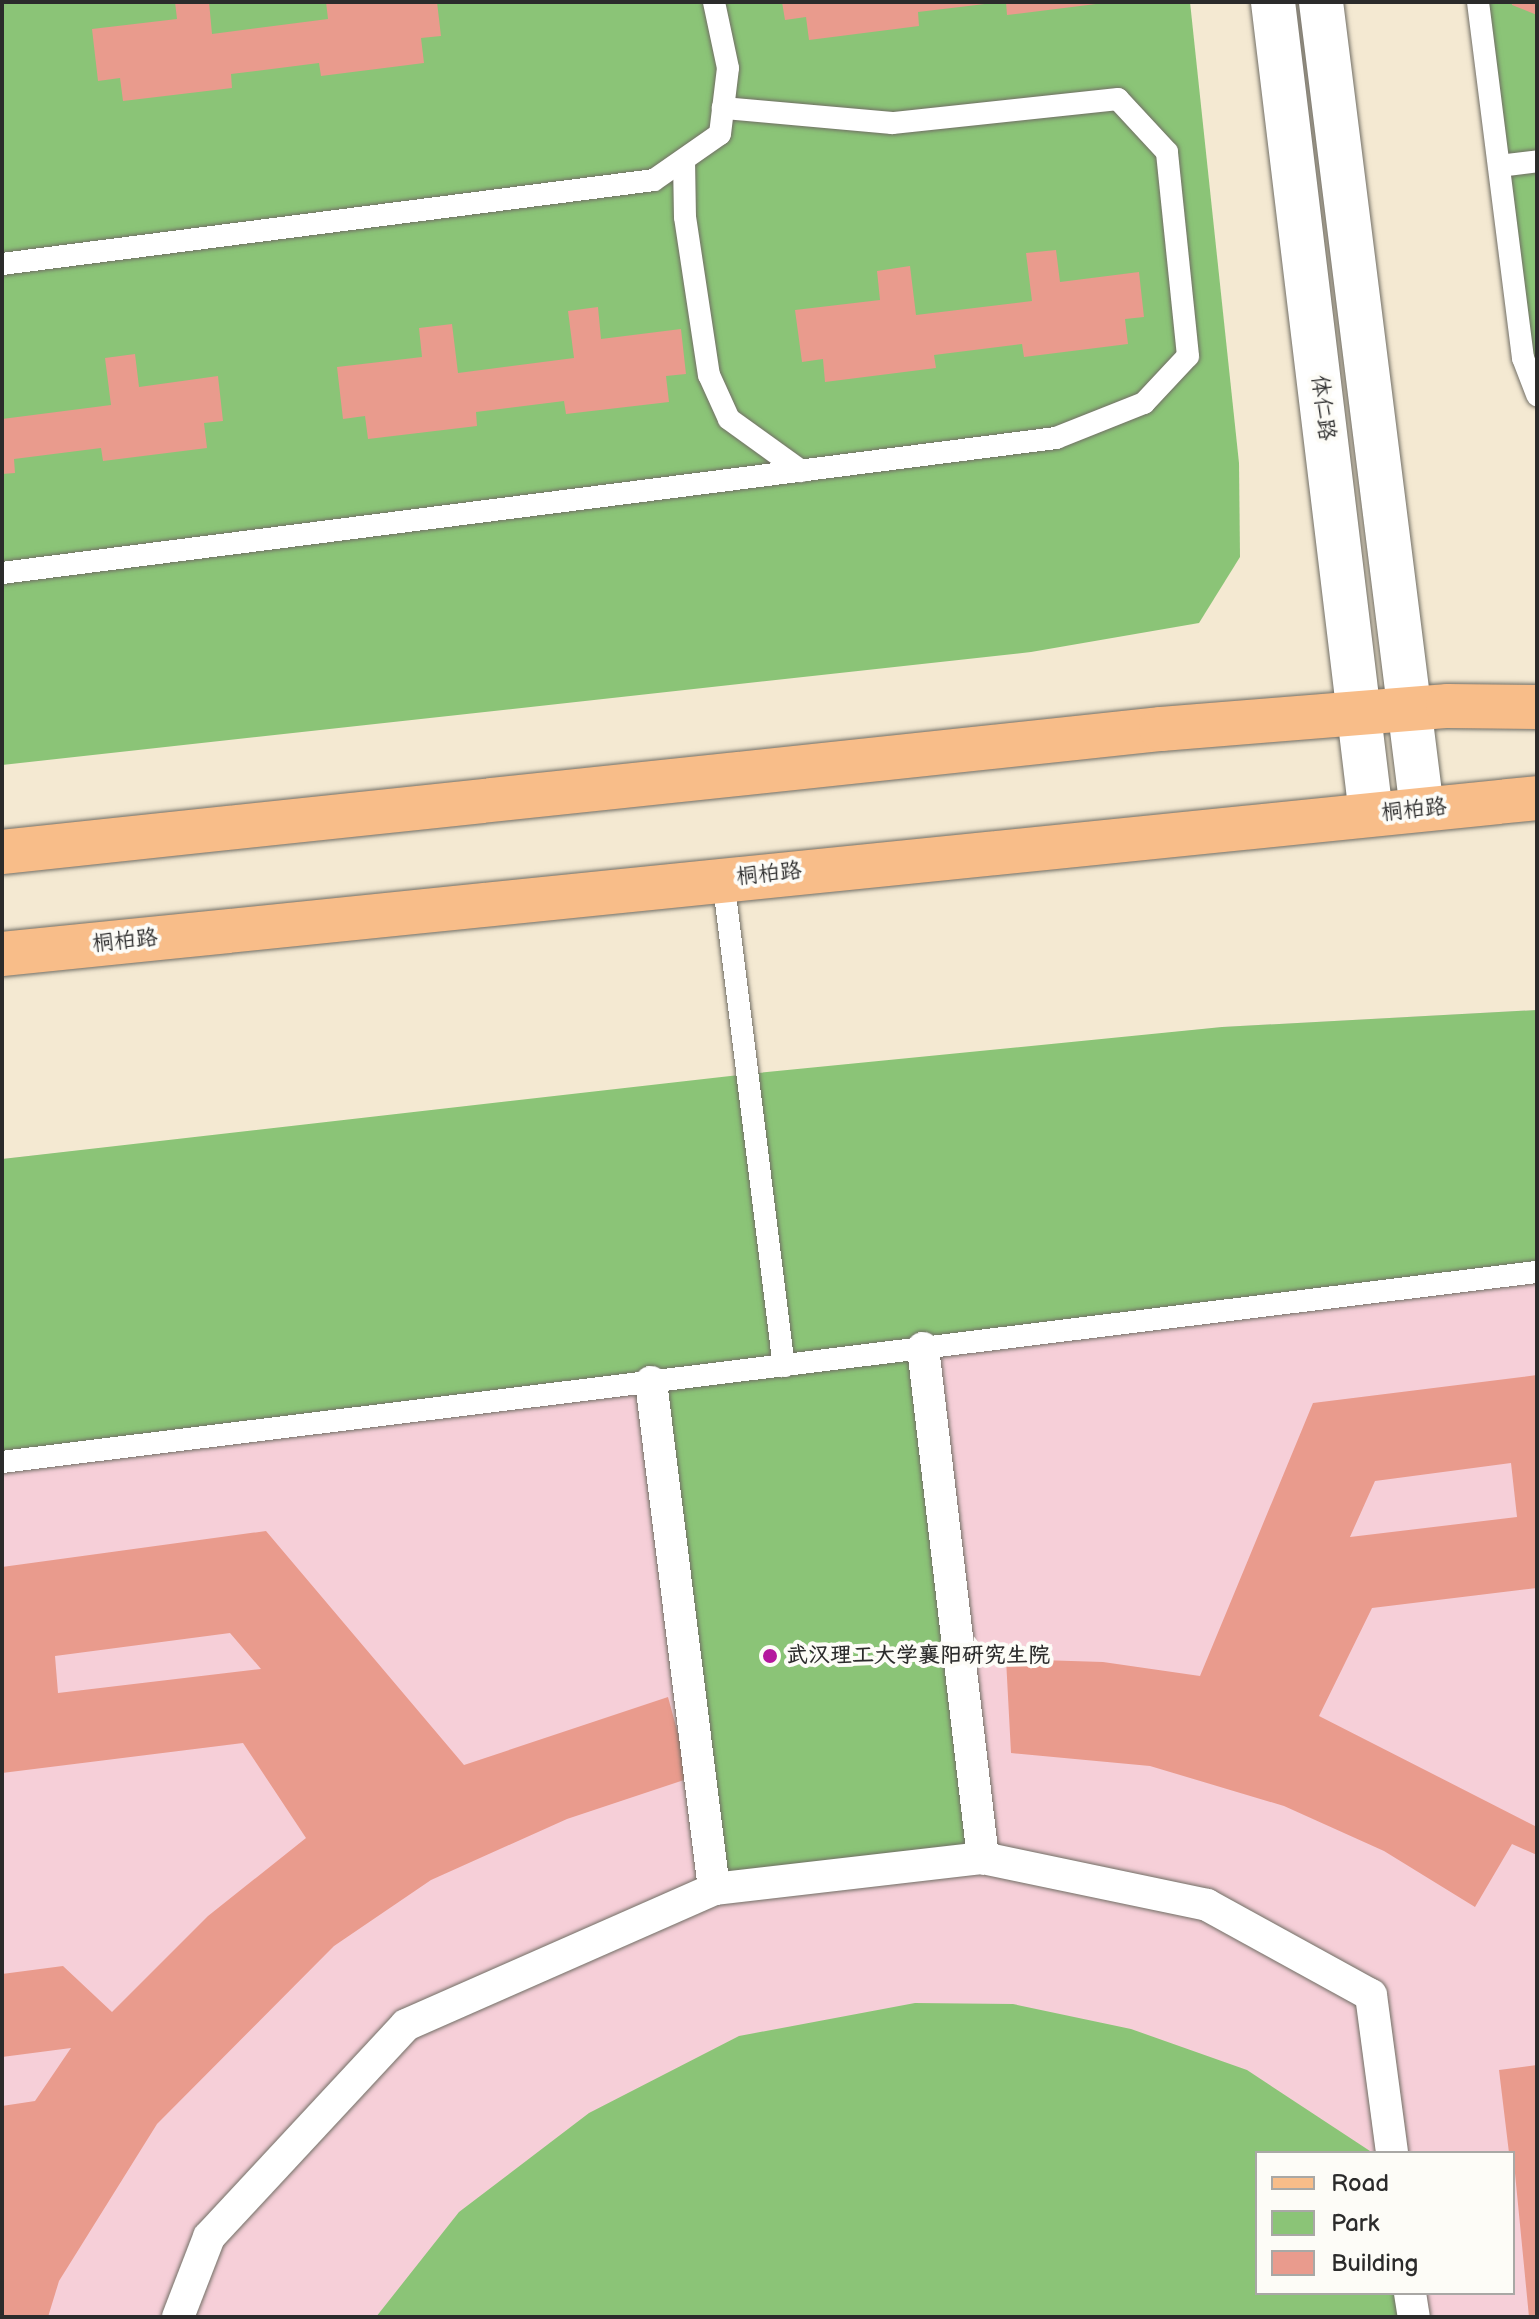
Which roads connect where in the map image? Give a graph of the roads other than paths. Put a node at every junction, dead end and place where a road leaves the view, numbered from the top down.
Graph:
1 (714, 2) edge
2 (1273, 2) edge
3 (1321, 2) edge
4 (1478, 2) edge
5 (723, 108) junction
6 (684, 160) junction
7 (1537, 161) edge
8 (1499, 166) junction
9 (2, 264) edge
10 (1537, 395) edge
11 (801, 471) junction
12 (2, 573) edge
13 (1537, 707) edge
14 (1406, 709) junction
15 (1361, 713) junction
16 (1537, 798) edge
17 (1422, 809) junction
18 (1371, 814) junction
19 (2, 852) edge
20 (723, 878) junction
21 (2, 954) edge
22 (1537, 1272) edge
23 (923, 1348) junction
24 (784, 1366) junction
25 (651, 1382) junction
26 (2, 1462) edge
27 (983, 1858) junction
28 (714, 1889) junction
29 (1392, 2151) edge
30 (1410, 2295) edge
31 (178, 2317) edge
32 (1414, 2317) edge

1 - 5 lane
2 - 15 street, 体仁路
3 - 14 street
4 - 8 lane
5 - 6 lane
5 - 11 lane
6 - 9 lane
6 - 11 lane
7 - 8 lane
8 - 10 lane
11 - 12 lane
13 - 14 main road
14 - 15 main road
14 - 17 street
15 - 18 street, 体仁路
15 - 19 main road
16 - 17 main road, 桐柏路
17 - 18 main road, 桐柏路
18 - 20 main road, 桐柏路
20 - 21 main road, 桐柏路
20 - 24 lane
22 - 23 lane
23 - 24 lane
23 - 27 street
24 - 25 lane
25 - 26 lane
25 - 28 street
27 - 28 street
27 - 29 street
28 - 31 street
30 - 32 street

